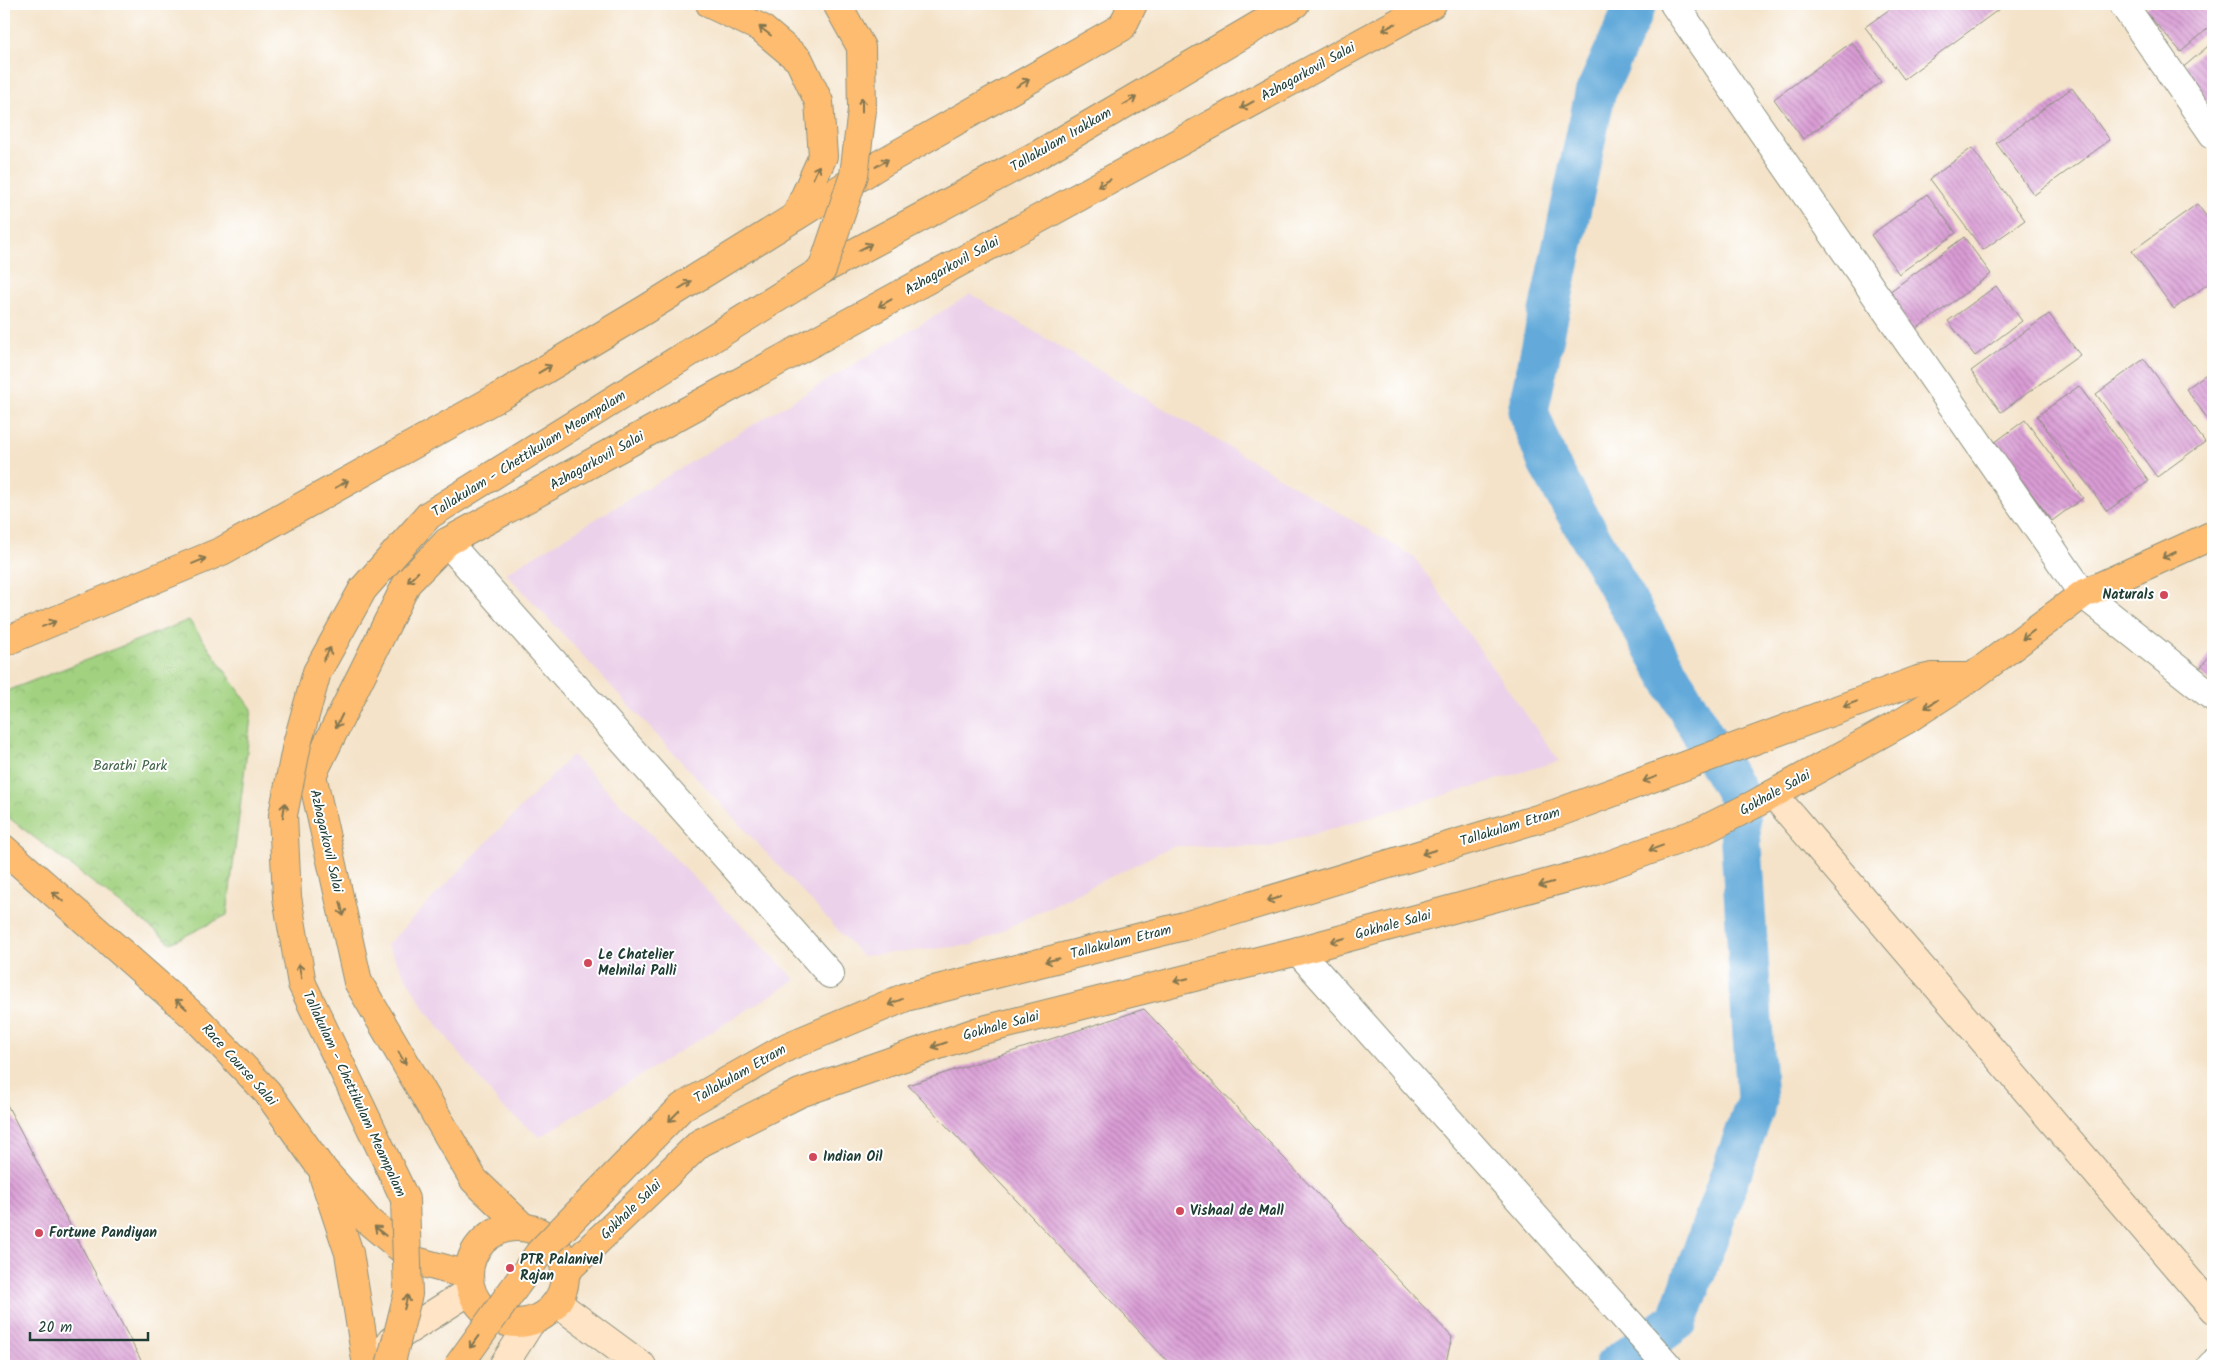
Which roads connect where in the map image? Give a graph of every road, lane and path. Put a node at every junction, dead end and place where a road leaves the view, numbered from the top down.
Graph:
1 (710, 4) edge
2 (837, 4) edge
3 (1133, 4) edge
4 (1296, 4) edge
5 (1432, 4) edge
6 (1674, 4) edge
7 (2123, 4) edge
8 (2213, 134) edge
9 (796, 216) junction
10 (822, 270) junction
11 (2213, 535) edge
12 (448, 542) junction
13 (2083, 594) junction
14 (4, 642) edge
15 (1972, 677) junction
16 (2213, 698) edge
17 (1763, 800) junction
18 (4, 849) edge
19 (1298, 951) junction
20 (830, 974) dead end
21 (319, 1166) junction
22 (523, 1227) junction
23 (565, 1272) junction
24 (470, 1283) junction
25 (557, 1303) junction
26 (2213, 1309) edge
27 (530, 1322) junction
28 (367, 1366) edge
29 (377, 1366) edge
30 (390, 1366) edge
31 (458, 1366) edge
32 (503, 1366) edge
33 (642, 1366) edge
34 (1668, 1366) edge

9 -> 1 main road
10 -> 2 main road, bridge
9 -> 3 main road
10 -> 4 main road, Tallakulam Irakkam
5 -> 12 main road, Azhagarkovil Salai
6 - 13 street
7 - 8 street
14 -> 9 main road
30 -> 10 main road, Tallakulam - Chettikulam Meampalam, bridge
11 -> 13 main road, Gokhale Salai
12 - 20 street
12 -> 22 main road, Azhagarkovil Salai
13 -> 15 main road, Gokhale Salai
13 - 16 street
15 -> 17 main road, Gokhale Salai
15 -> 31 main road, Tallakulam Etram, bridge
17 -> 19 main road, Gokhale Salai
17 - 26 main road
21 -> 18 main road, Race Course Salai
19 -> 23 main road, Gokhale Salai
19 - 34 street
24 -> 21 main road, Race Course Salai
21 - 28 main road
22 - 23 main road
22 - 24 main road
23 - 25 main road
24 - 27 main road
24 - 29 main road
25 - 27 main road
25 - 33 main road
27 - 32 main road

